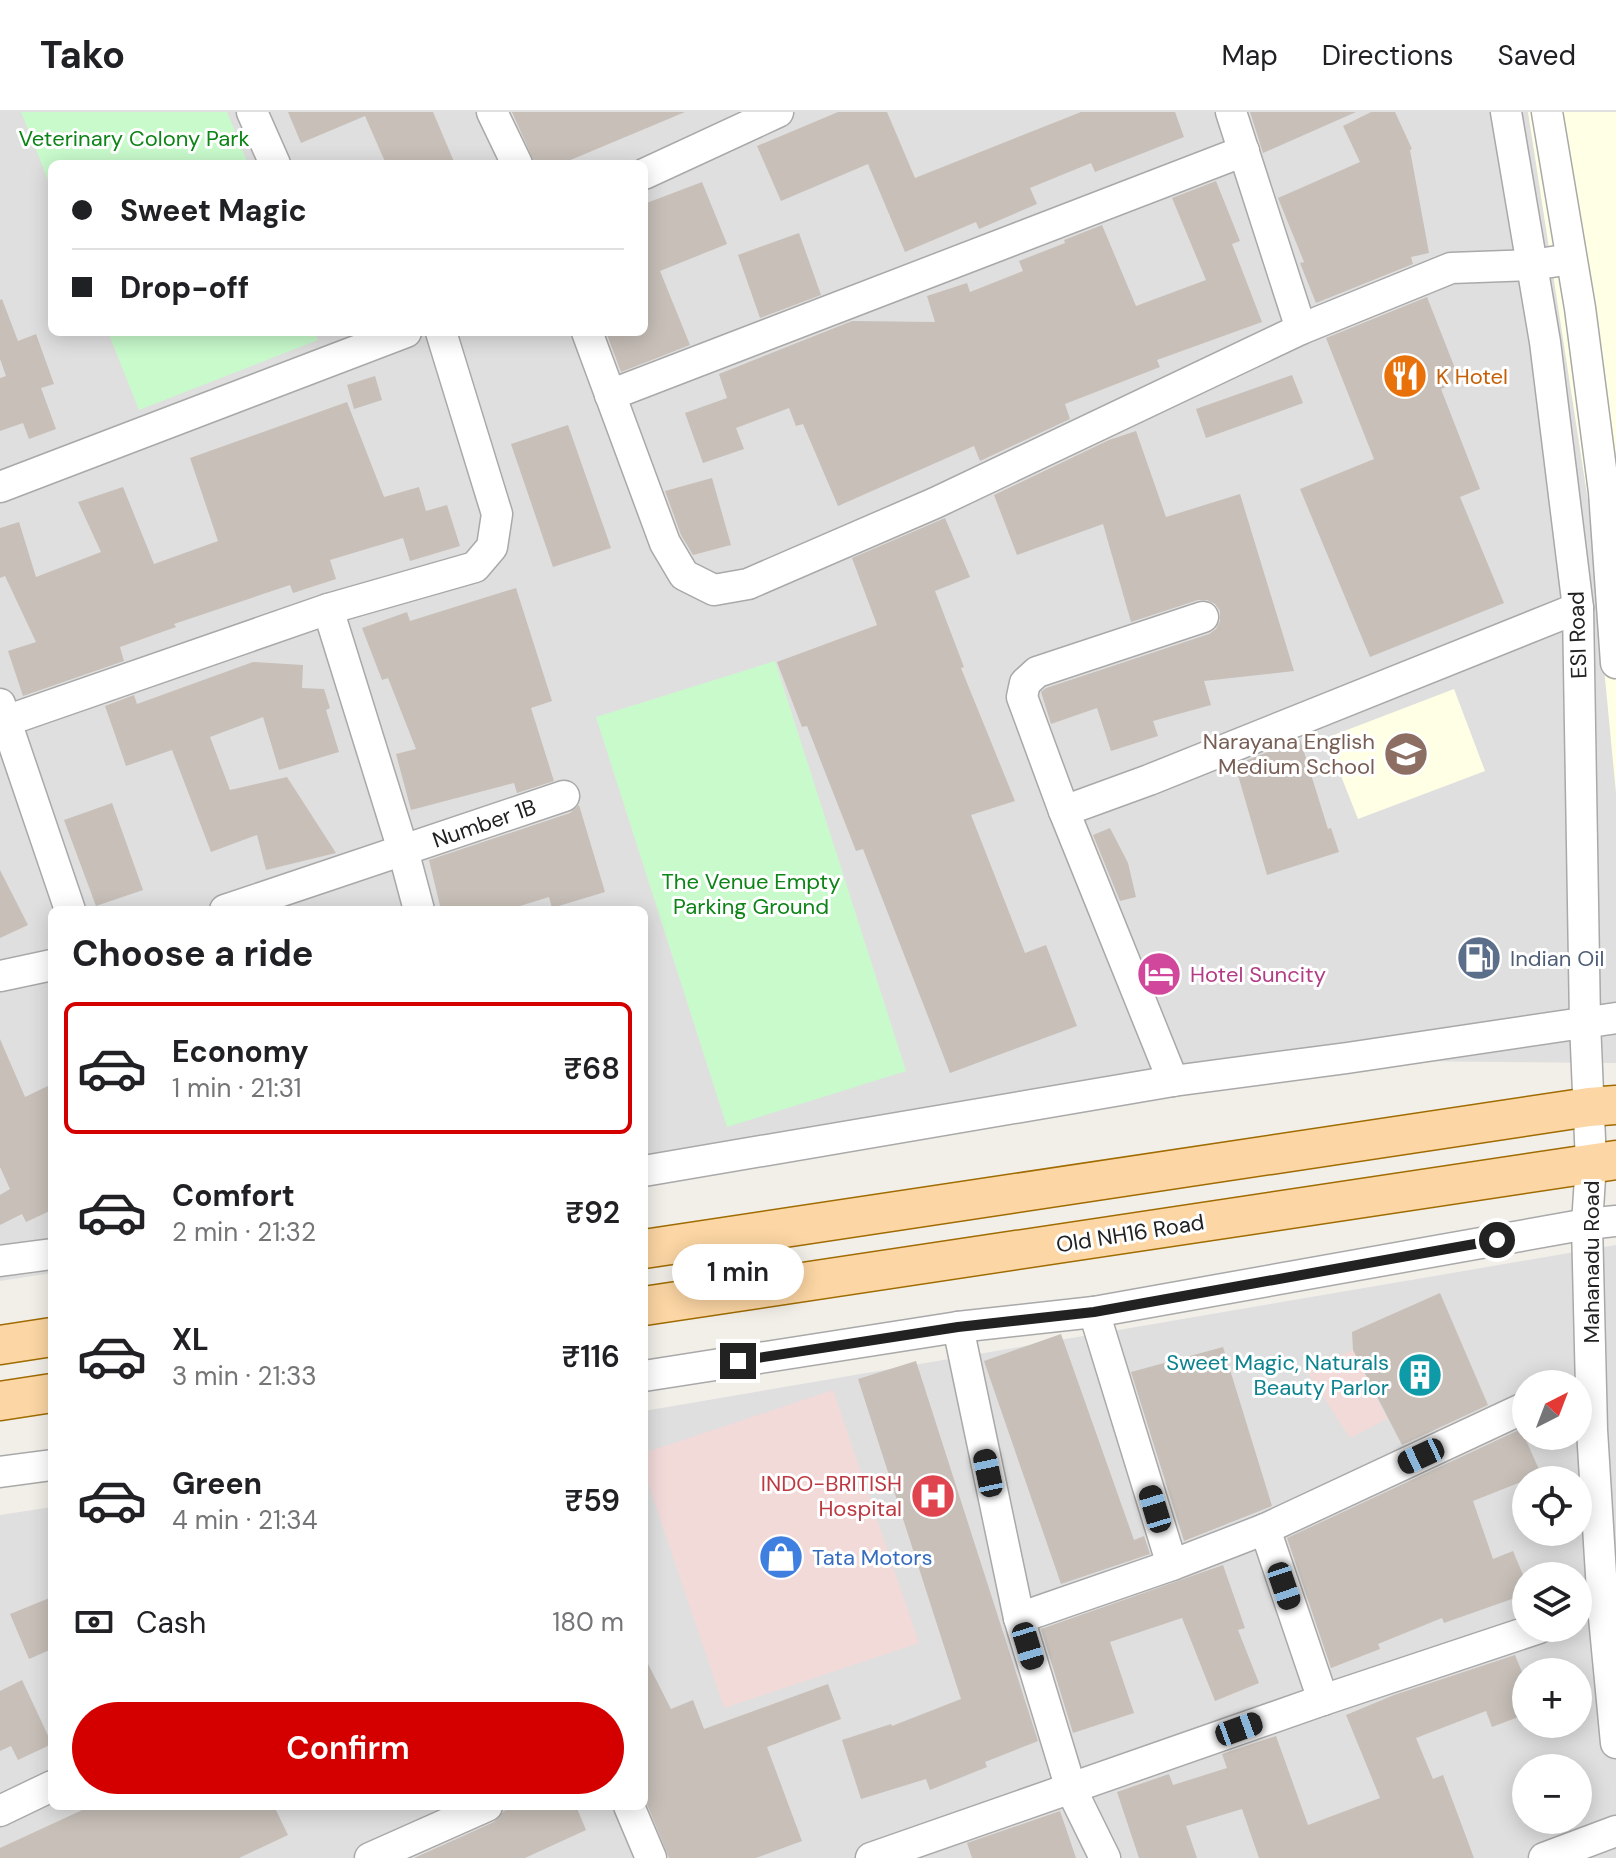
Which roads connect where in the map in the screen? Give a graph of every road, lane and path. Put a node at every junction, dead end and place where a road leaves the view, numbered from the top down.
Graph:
1 (252, 112) edge
2 (492, 112) edge
3 (778, 112) edge
4 (1231, 112) edge
5 (1506, 112) edge
6 (1547, 112) edge
7 (1244, 151) junction
8 (273, 160) edge
9 (515, 160) edge
10 (648, 172) edge
11 (1571, 259) junction
12 (1532, 265) junction
13 (1301, 329) junction
14 (385, 336) edge
15 (442, 336) edge
16 (588, 336) edge
17 (354, 342) edge
18 (610, 395) junction
19 (0, 487) edge
20 (1578, 608) junction
21 (328, 609) junction
22 (1203, 617) dead end
23 (1616, 663) edge
24 (2, 716) edge
25 (564, 796) dead end
26 (1064, 811) junction
27 (403, 850) junction
28 (69, 906) edge
29 (237, 906) edge
30 (418, 906) edge
31 (48, 966) edge
32 (0, 976) edge
33 (1616, 1018) edge
34 (1585, 1022) junction
35 (1173, 1081) junction
36 (1602, 1106) edge
37 (1604, 1162) edge
38 (648, 1170) edge
39 (1602, 1222) edge
40 (648, 1248) edge
41 (48, 1255) edge
42 (0, 1261) edge
43 (648, 1305) edge
44 (1094, 1312) junction
45 (958, 1327) junction
46 (48, 1338) edge
47 (0, 1345) edge
48 (1584, 1370) edge
49 (648, 1375) edge
50 (48, 1394) edge
51 (0, 1401) edge
52 (1512, 1414) edge
53 (1585, 1450) edge
54 (48, 1466) edge
55 (0, 1472) edge
56 (1265, 1529) junction
57 (1589, 1562) edge
58 (1172, 1565) junction
59 (1592, 1616) edge
60 (1019, 1618) junction
61 (1512, 1637) edge
62 (1323, 1700) junction
63 (1616, 1743) edge
64 (48, 1788) edge
65 (1071, 1789) junction
66 (478, 1810) edge
67 (631, 1810) edge
68 (0, 1811) edge
69 (1616, 1831) edge
70 (370, 1858) edge
71 (651, 1858) edge
72 (871, 1858) edge
73 (1105, 1858) edge
74 (1544, 1858) edge

1 - 8 street
2 - 9 street
3 - 10 street
4 - 7 street
5 - 12 street, ESI Road
6 - 11 street, ESI Road
7 - 13 street
7 - 18 street
11 - 12 street
11 - 23 street, ESI Road
12 - 13 street
12 - 20 street, ESI Road
13 - 18 street
14 - 17 street
15 - 21 street
16 - 18 street
17 - 19 street
20 - 26 street
20 - 34 street, ESI Road
21 - 24 street
21 - 27 street
22 - 26 street
24 - 28 street
25 - 27 street, Number 1B
26 - 35 street
27 - 29 street, Number 1B
27 - 30 street
31 - 32 street
33 - 34 street
34 - 35 street
34 - 36 street, ESI Road
35 - 38 street
36 - 37 street, ESI Road
36 - 40 main road
37 - 39 street, Mahanadu Road
37 - 43 main road, Old NH16 Road
39 - 44 street
39 - 48 street, Mahanadu Road
41 - 42 street
44 - 45 street
44 - 58 street
45 - 49 street
45 - 60 street
46 - 47 main road
50 - 51 main road
52 - 56 street
53 - 57 street, Mahanadu Road
54 - 55 street
56 - 58 street
56 - 62 street
58 - 60 street
59 - 63 street, Mahanadu Road
60 - 65 street
61 - 62 street
62 - 65 street
64 - 68 street
65 - 72 street
65 - 73 street
66 - 70 street
67 - 71 street
69 - 74 street

